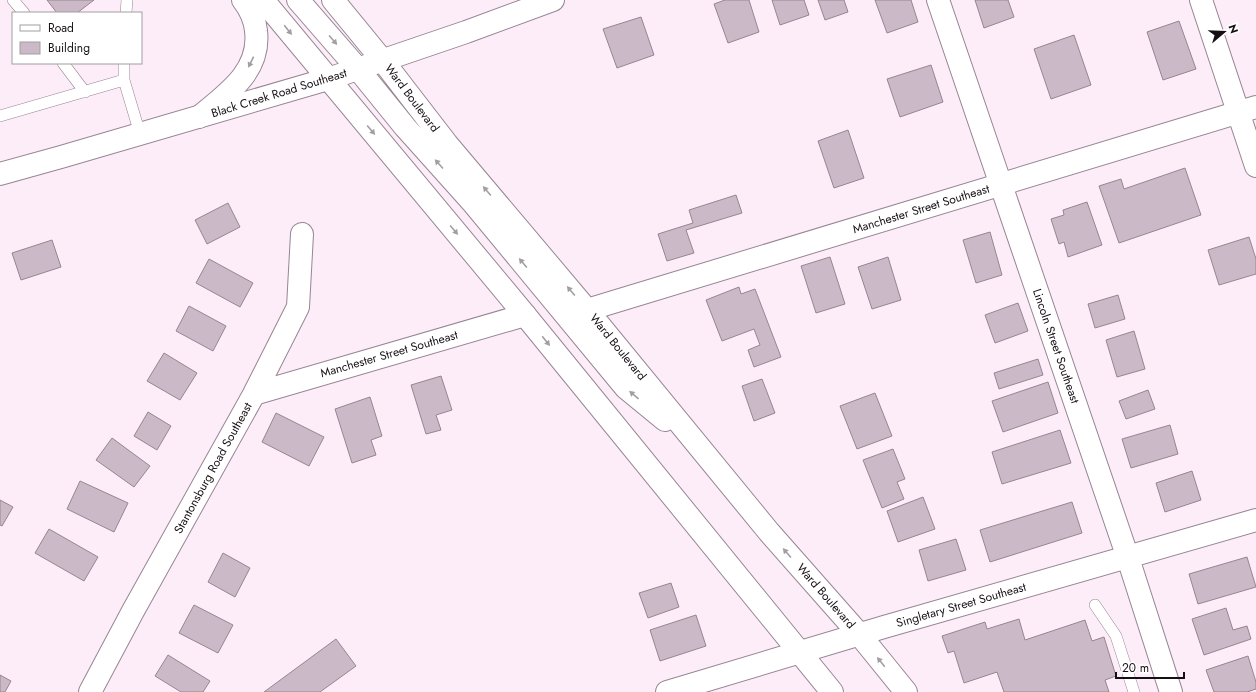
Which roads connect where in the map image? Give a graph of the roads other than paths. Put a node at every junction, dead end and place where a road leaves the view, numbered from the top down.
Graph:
1 (13, 0) edge
2 (126, 0) edge
3 (243, 0) edge
4 (263, 0) edge
5 (298, 0) edge
6 (333, 0) edge
7 (553, 0) edge
8 (938, 0) edge
9 (1201, 0) edge
10 (23, 12) edge
11 (126, 12) edge
12 (383, 60) junction
13 (63, 64) edge
14 (124, 64) edge
15 (358, 69) junction
16 (328, 79) junction
17 (124, 80) junction
18 (85, 92) junction
19 (1247, 110) edge
20 (0, 116) edge
21 (199, 117) junction
22 (140, 134) junction
23 (1256, 166) edge
24 (0, 174) edge
25 (1002, 185) junction
26 (302, 234) dead end
27 (587, 310) junction
28 (525, 315) junction
29 (254, 394) junction
30 (707, 456) junction
31 (1256, 520) edge
32 (1128, 558) junction
33 (1095, 605) dead end
34 (859, 634) junction
35 (799, 652) junction
36 (90, 692) edge
37 (667, 692) edge
38 (832, 692) edge
39 (906, 692) edge
40 (1134, 692) edge
41 (1171, 692) edge

1 - 10 lane
2 - 11 lane
3 -> 21 main road
4 -> 16 main road
5 -> 15 main road
6 - 12 main road, Ward Boulevard
7 - 12 main road, Black Creek Road Southeast
8 - 25 main road, Lincoln Street Southeast
9 - 19 main road
12 - 15 main road, Black Creek Road Southeast
27 -> 12 main road, Ward Boulevard
13 - 18 lane
14 - 17 lane
15 - 16 main road, Black Creek Road Southeast
30 -> 15 main road
16 - 21 main road, Black Creek Road Southeast
16 -> 28 main road
17 - 18 lane
17 - 22 lane
18 - 20 lane
19 - 23 main road
19 - 25 main road, Manchester Street Southeast
21 - 22 main road, Black Creek Road Southeast
22 - 24 main road, Black Creek Road Southeast
25 - 27 main road, Manchester Street Southeast
25 - 32 main road, Lincoln Street Southeast
26 - 29 main road, Stantonsburg Road Southeast
27 - 30 main road, Ward Boulevard
28 - 29 main road, Manchester Street Southeast
28 -> 35 main road
29 - 36 main road, Stantonsburg Road Southeast
34 -> 30 main road, Ward Boulevard
31 - 32 main road, Singletary Street Southeast
32 - 34 main road, Singletary Street Southeast
32 - 41 main road, Lincoln Street Southeast
33 - 40 lane
34 - 35 main road, Singletary Street Southeast
39 -> 34 main road, Ward Boulevard
35 - 37 main road, Singletary Street Southeast
35 - 38 main road

